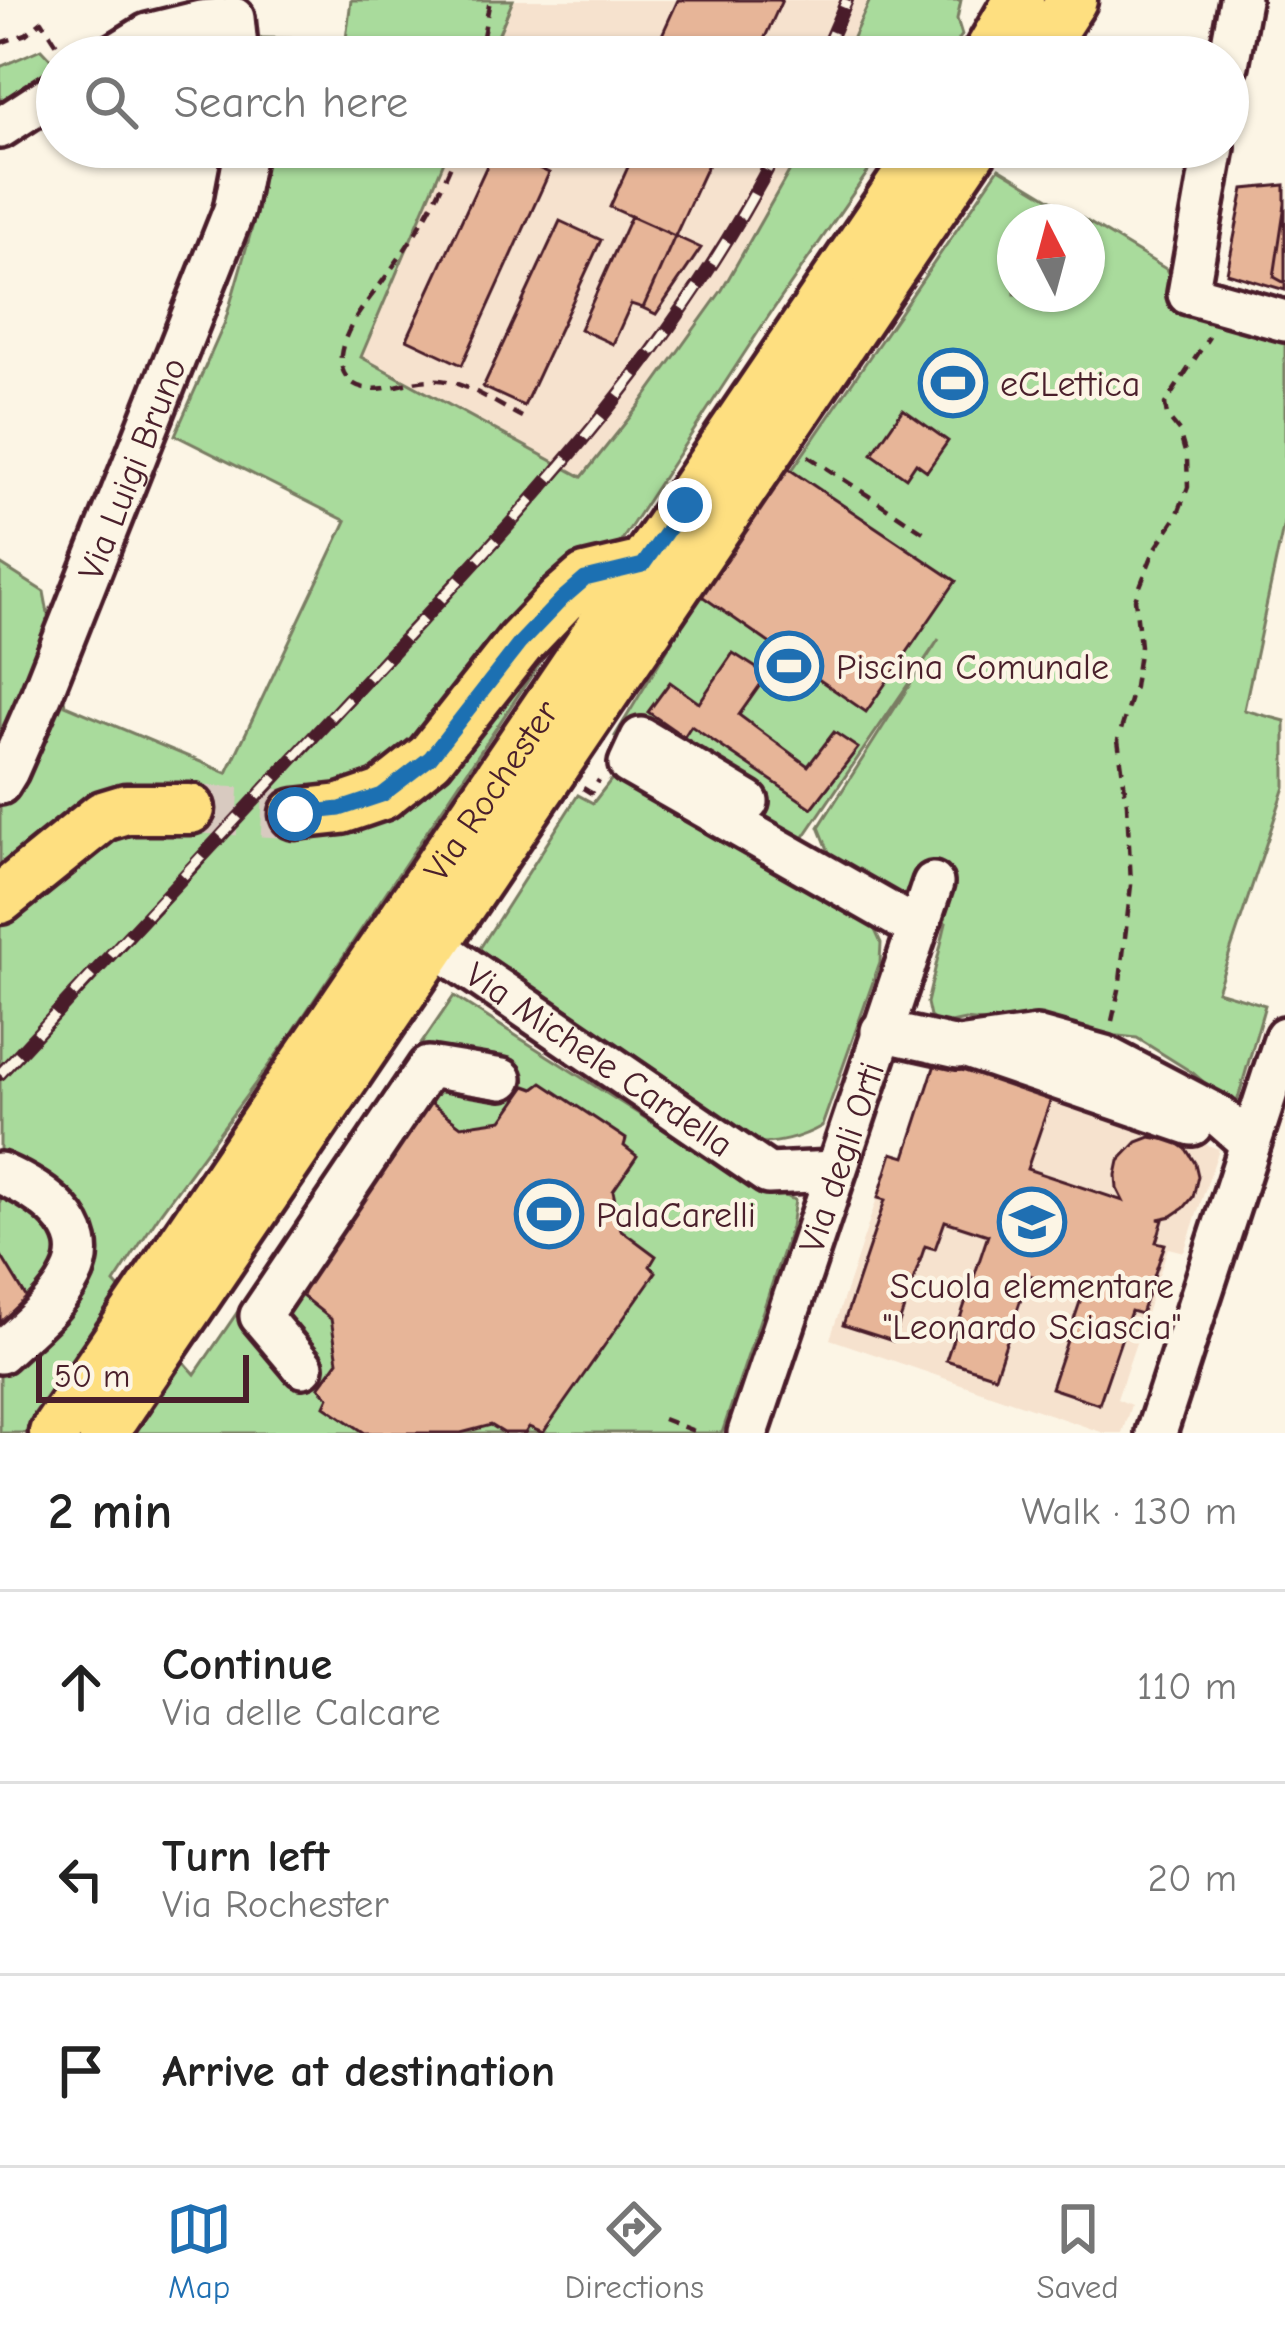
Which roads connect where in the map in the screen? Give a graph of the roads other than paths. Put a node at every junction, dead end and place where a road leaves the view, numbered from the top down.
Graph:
1 (1019, 0) edge
2 (1072, 0) edge
3 (1240, 0) edge
4 (219, 24) edge
5 (145, 36) edge
6 (998, 36) edge
7 (1049, 36) edge
8 (1233, 36) edge
9 (36, 105) edge
10 (0, 128) edge
11 (242, 168) edge
12 (914, 168) edge
13 (959, 168) edge
14 (1210, 168) edge
15 (1285, 321) edge
16 (660, 576) junction
17 (0, 784) edge
18 (748, 802) dead end
19 (190, 809) tunnel mouth
20 (295, 814) tunnel mouth
21 (933, 883) dead end
22 (0, 899) edge
23 (917, 928) junction
24 (434, 945) junction
25 (376, 1031) junction
26 (881, 1031) junction
27 (1285, 1036) edge
28 (962, 1047) junction
29 (428, 1067) junction
30 (502, 1079) dead end
31 (1192, 1125) dead end
32 (1250, 1143) junction
33 (835, 1171) junction
34 (0, 1173) edge
35 (206, 1281) junction
36 (260, 1316) junction
37 (0, 1352) edge
38 (303, 1367) dead end
39 (55, 1433) edge
40 (103, 1433) edge
41 (748, 1433) edge
42 (1156, 1433) edge

1 - 6 main road
2 - 7 main road
3 - 8 street
4 - 5 street
9 - 10 street
11 - 17 street, Via Luigi Bruno
12 - 16 main road, Via Rochester
13 - 16 main road, Via Rochester
14 - 15 street
16 - 20 main road
16 - 24 main road, Via Rochester
16 - 39 main road, Via Rochester
18 - 23 street
19 - 22 main road
21 - 23 street, Via degli Orti
23 - 26 street, Via degli Orti
24 - 25 main road, Via Rochester
24 - 33 street, Via Michele Cardella
25 - 29 street
25 - 35 main road, Via Rochester
26 - 28 street
26 - 33 street, Via degli Orti
27 - 32 street
28 - 31 street
28 - 32 street
29 - 30 street
29 - 36 street
32 - 42 street
33 - 41 street, Via degli Orti
34 - 37 street
35 - 36 street
35 - 40 main road, Via Rochester
36 - 38 street

